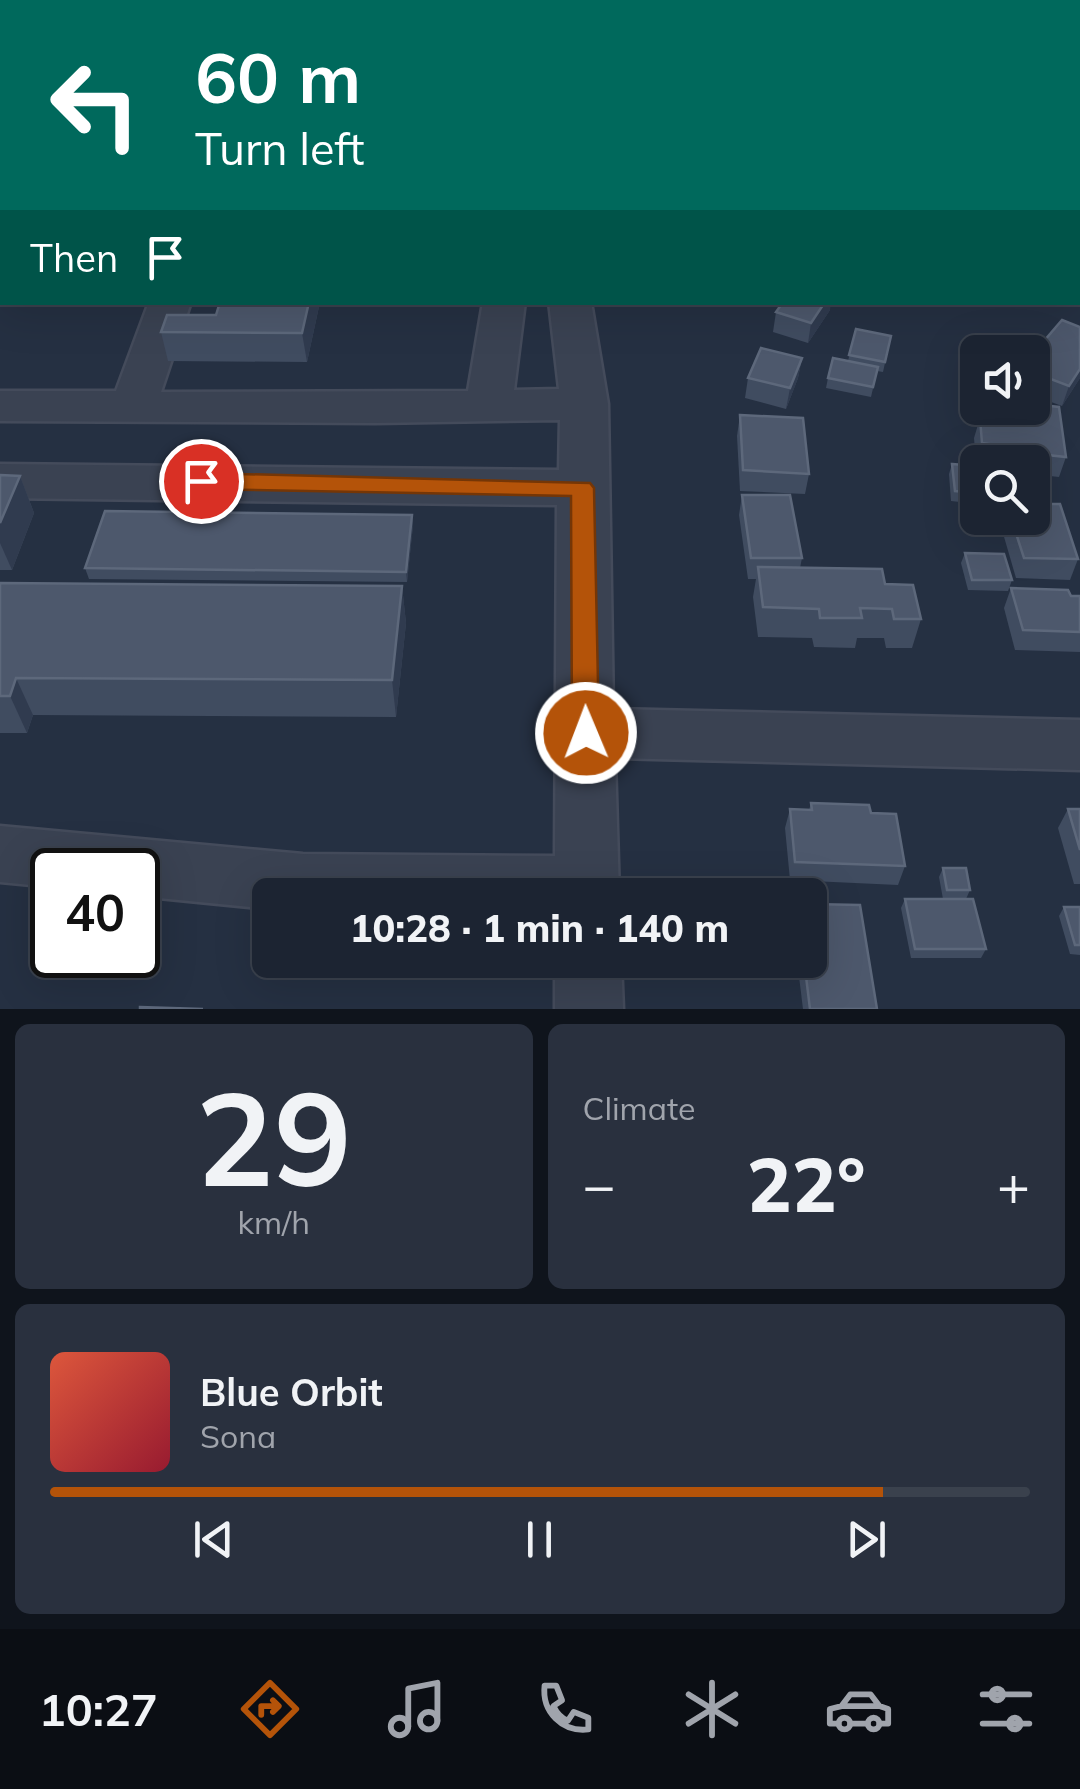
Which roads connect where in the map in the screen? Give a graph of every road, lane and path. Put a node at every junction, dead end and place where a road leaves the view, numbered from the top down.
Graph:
1 (169, 305) edge
2 (504, 305) edge
3 (571, 305) edge
4 (585, 404) junction
5 (0, 406) edge
6 (488, 406) junction
7 (133, 407) junction
8 (253, 407) junction
9 (0, 481) edge
10 (234, 482) junction
11 (582, 488) junction
12 (586, 733) junction
13 (1080, 745) edge
14 (0, 854) edge
15 (252, 878) edge
16 (587, 878) edge
17 (588, 978) edge
18 (589, 1009) edge

1 - 7 street
2 - 6 street
3 - 4 street
4 - 6 street
4 - 11 street
5 - 7 street
6 - 8 street
7 - 8 street
8 - 10 street
9 - 10 street
10 - 11 street
11 - 12 street
12 - 13 street
12 - 16 street
14 - 15 street
17 - 18 street

